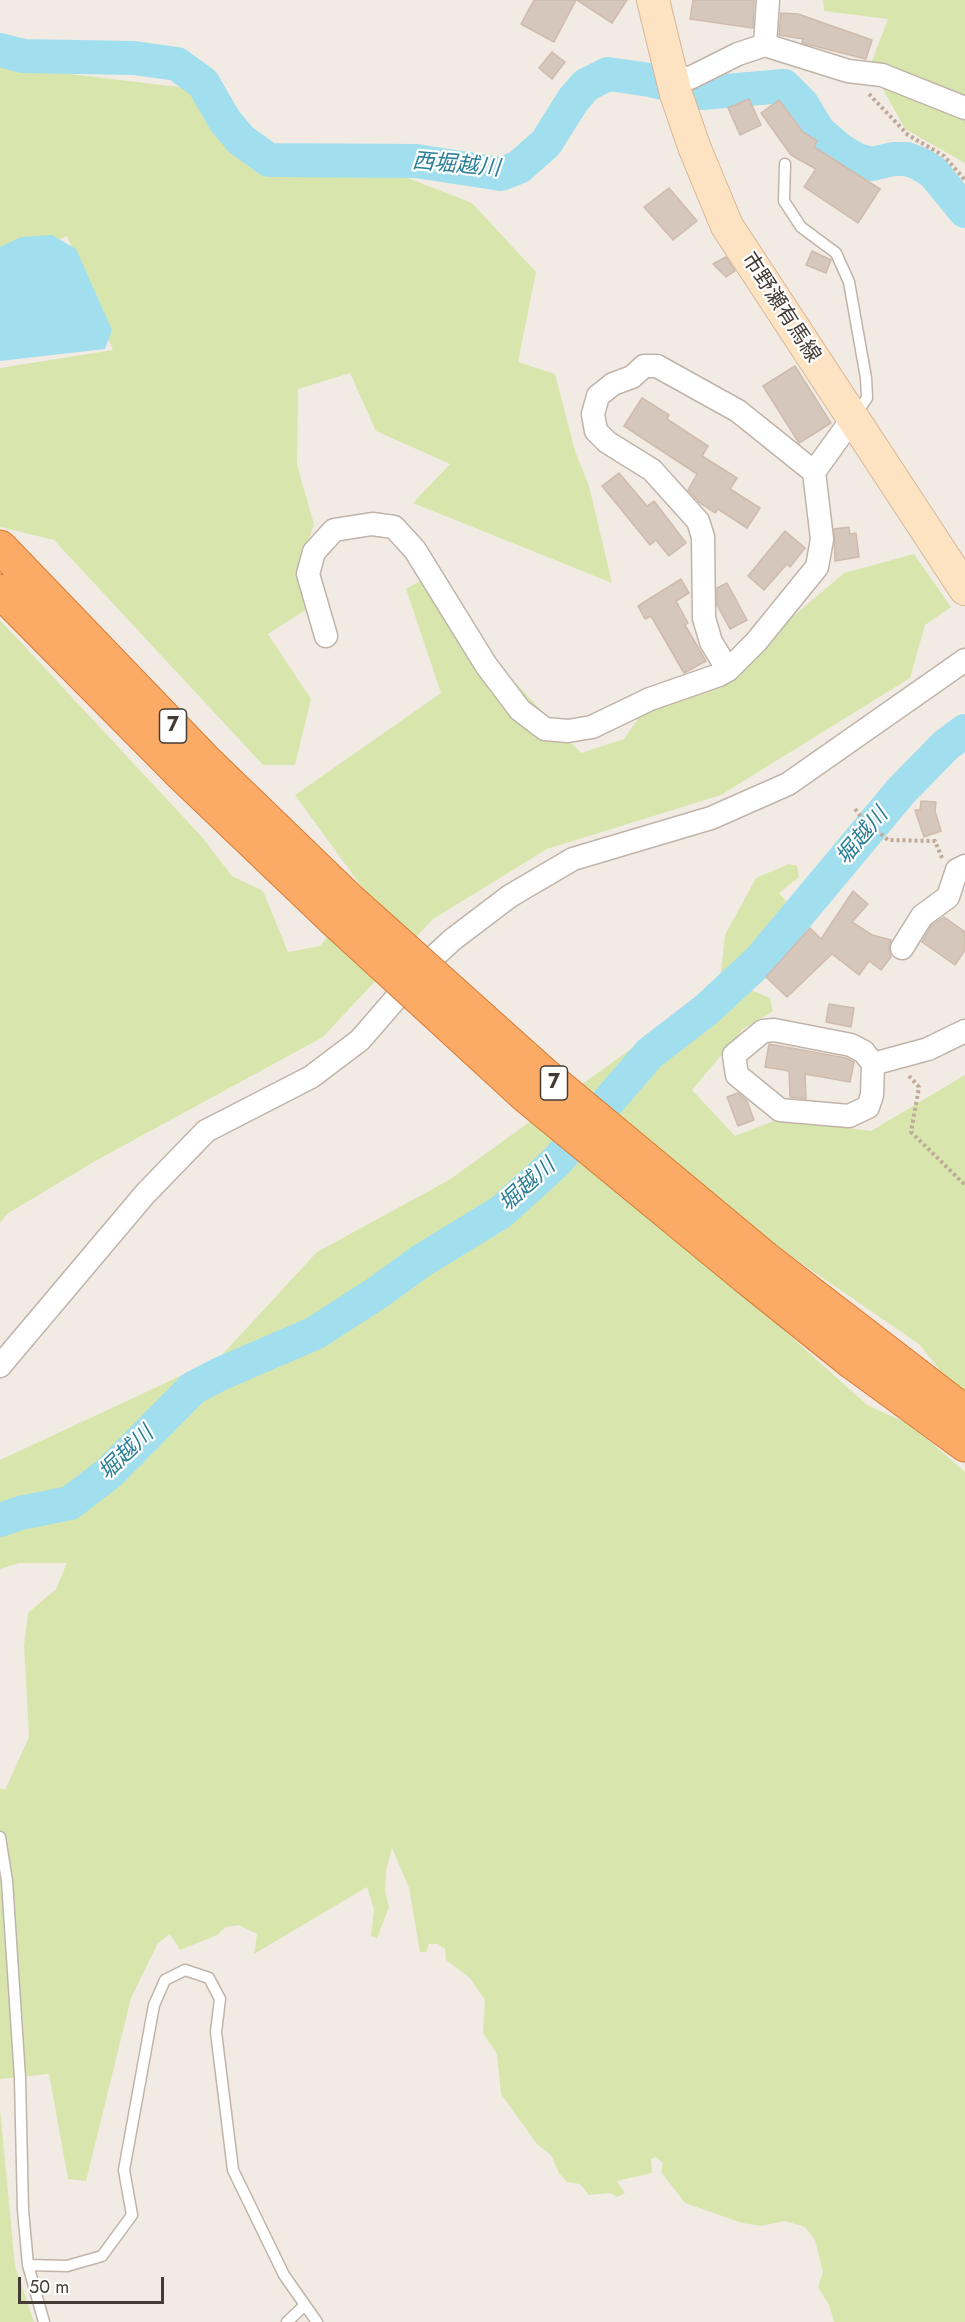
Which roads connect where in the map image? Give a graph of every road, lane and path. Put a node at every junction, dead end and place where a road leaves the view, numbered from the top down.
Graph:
1 (653, 0) edge
2 (768, 0) edge
3 (765, 45) junction
4 (848, 72) junction
5 (674, 86) junction
6 (965, 108) edge
7 (785, 164) dead end
8 (965, 180) edge
9 (852, 419) junction
10 (814, 472) junction
11 (0, 547) edge
12 (965, 589) edge
13 (0, 591) edge
14 (326, 636) dead end
15 (965, 660) edge
16 (728, 670) junction
17 (855, 809) dead end
18 (959, 874) edge
19 (342, 910) junction
20 (902, 948) dead end
21 (965, 1031) edge
22 (873, 1064) junction
23 (904, 1076) dead end
24 (965, 1185) edge
25 (756, 1268) junction
26 (0, 1366) edge
27 (965, 1412) edge
28 (965, 1445) edge
29 (0, 1837) edge
30 (28, 2265) junction
31 (305, 2305) junction
32 (44, 2322) edge
33 (287, 2322) edge
34 (317, 2322) edge

1 - 5 main road, 市野瀬有馬線
2 - 3 street
3 - 4 street
3 - 5 street
4 - 6 street
4 - 8 path
5 - 9 main road, 市野瀬有馬線
7 - 9 lane
9 - 10 street
9 - 12 main road, 市野瀬有馬線
10 - 16 street
10 - 16 street
11 - 19 highway, 7
13 - 19 highway, 7
14 - 16 street
15 - 26 street
17 - 18 path
18 - 20 street
19 - 25 highway, 7, bridge
21 - 22 street
22 - 22 street
23 - 24 path
25 - 27 highway, 7
25 - 28 highway, 7
29 - 30 lane
30 - 31 lane
30 - 32 lane
31 - 33 lane
31 - 34 lane

